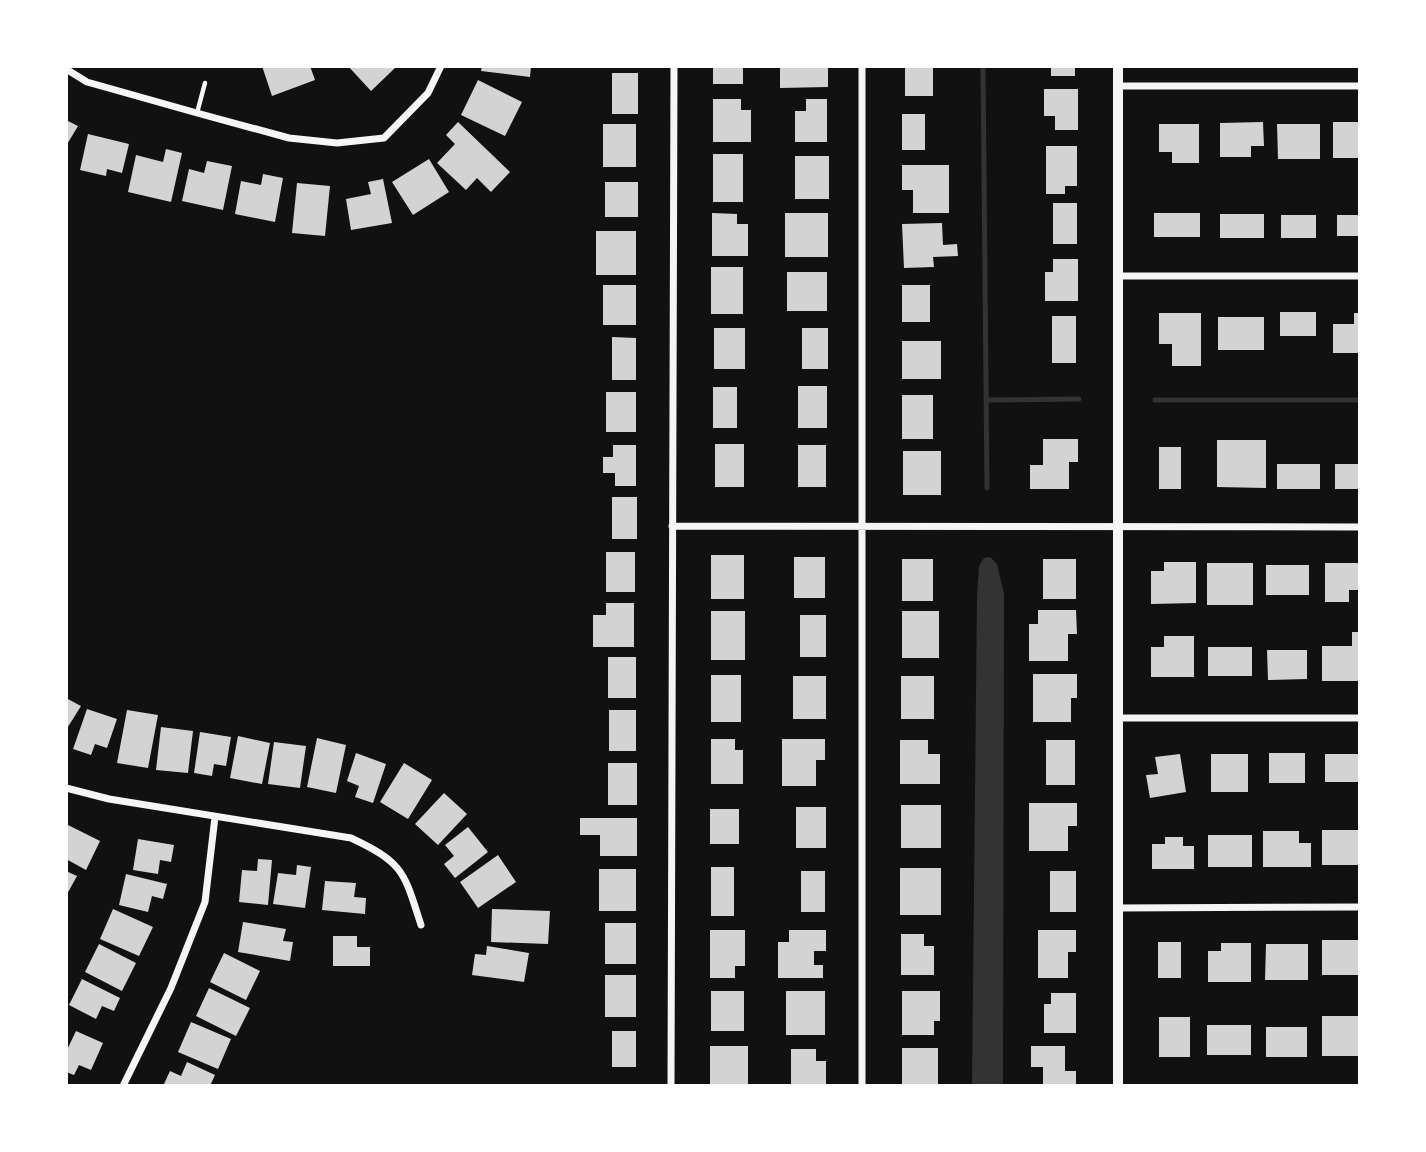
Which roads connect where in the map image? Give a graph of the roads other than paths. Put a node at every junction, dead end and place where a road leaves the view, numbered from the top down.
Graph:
1 (442, 66) edge
2 (674, 66) edge
3 (862, 66) edge
4 (1118, 66) edge
5 (66, 69) edge
6 (205, 83) dead end
7 (1119, 86) junction
8 (1360, 86) edge
9 (197, 113) junction
10 (1118, 276) junction
11 (1360, 276) edge
12 (672, 526) junction
13 (861, 526) junction
14 (1117, 526) junction
15 (1360, 527) edge
16 (1117, 718) junction
17 (1360, 718) edge
18 (66, 788) edge
19 (215, 817) junction
20 (1360, 907) edge
21 (1117, 908) junction
22 (421, 925) dead end
23 (123, 1086) edge
24 (671, 1086) edge
25 (862, 1086) edge
26 (1118, 1086) edge

1 - 9 street
2 - 12 street
3 - 13 street
4 - 7 street
5 - 9 street
6 - 9 lane
7 - 8 street
7 - 10 street
10 - 11 street
10 - 14 street
12 - 13 street
12 - 24 street
13 - 14 street
13 - 25 street
14 - 15 street
14 - 16 street
16 - 17 street
16 - 21 street
18 - 19 street
19 - 22 street
19 - 23 street
20 - 21 street
21 - 26 street

